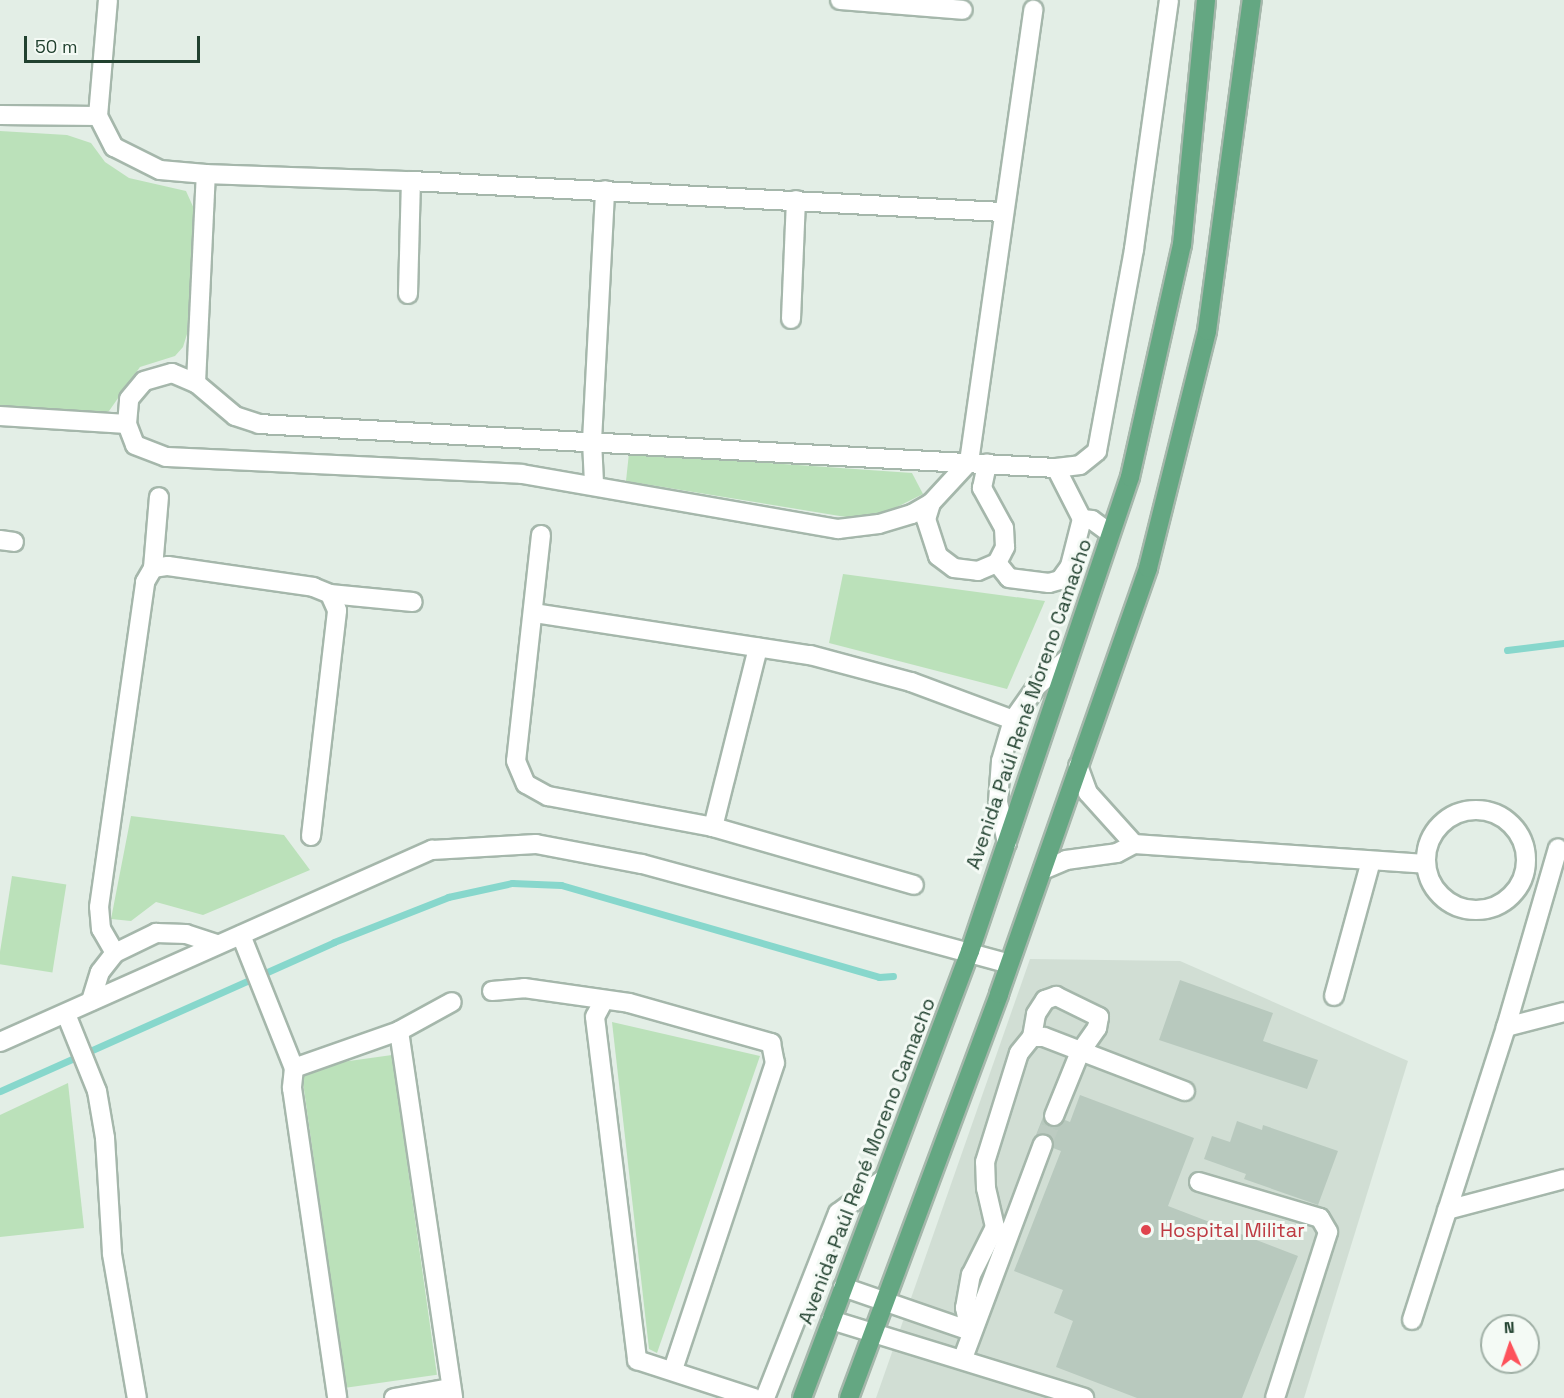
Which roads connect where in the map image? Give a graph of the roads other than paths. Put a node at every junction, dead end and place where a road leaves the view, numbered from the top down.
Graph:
1 (108, 0) edge
2 (840, 0) edge
3 (1169, 0) edge
4 (1206, 0) edge
5 (1252, 0) edge
6 (963, 10) dead end
7 (1033, 10) dead end
8 (0, 115) edge
9 (98, 116) junction
10 (206, 174) junction
11 (411, 181) junction
12 (605, 190) junction
13 (796, 200) junction
14 (1003, 212) junction
15 (408, 294) dead end
16 (791, 319) dead end
17 (196, 383) junction
18 (0, 416) edge
19 (127, 424) junction
20 (592, 441) junction
21 (978, 463) junction
22 (1056, 468) junction
23 (594, 483) junction
24 (159, 497) dead end
25 (931, 503) junction
26 (1083, 519) junction
27 (1110, 533) junction
28 (541, 535) dead end
29 (997, 563) junction
30 (153, 568) junction
31 (330, 594) junction
32 (412, 602) dead end
33 (534, 612) junction
34 (758, 648) junction
35 (1067, 659) junction
36 (1013, 720) junction
37 (1078, 766) junction
38 (713, 827) junction
39 (311, 836) dead end
40 (1007, 843) junction
41 (1134, 844) junction
42 (1561, 848) edge
43 (1527, 857) junction
44 (1371, 861) junction
45 (1425, 864) junction
46 (1043, 870) junction
47 (914, 885) dead end
48 (241, 934) junction
49 (217, 944) junction
50 (970, 951) junction
51 (115, 953) junction
52 (1009, 964) junction
53 (492, 991) dead end
54 (1334, 996) dead end
55 (604, 1000) junction
56 (91, 1001) junction
57 (452, 1002) dead end
58 (1564, 1012) edge
59 (66, 1014) junction
60 (1506, 1027) junction
61 (399, 1031) junction
62 (1032, 1037) junction
63 (0, 1042) edge
64 (1080, 1052) junction
65 (294, 1068) junction
66 (1185, 1091) dead end
67 (1054, 1116) tunnel mouth
68 (1043, 1144) tunnel mouth
69 (884, 1179) junction
70 (1564, 1179) edge
71 (1199, 1182) dead end
72 (1447, 1210) junction
73 (843, 1287) junction
74 (885, 1301) junction
75 (831, 1320) junction
76 (1412, 1320) dead end
77 (970, 1331) junction
78 (873, 1334) junction
79 (963, 1358) junction
80 (673, 1370) junction
81 (452, 1393) edge
82 (137, 1398) edge
83 (336, 1398) edge
84 (394, 1398) edge
85 (754, 1398) edge
86 (765, 1398) edge
87 (802, 1398) edge
88 (849, 1398) edge
89 (1084, 1398) edge
90 (1275, 1398) edge

1 - 9 street
2 - 6 street
3 - 22 street
4 - 27 main road, Avenida Paúl René Moreno Camacho
5 - 37 main road
7 - 14 street
8 - 9 street
9 - 10 street
10 - 11 street
10 - 17 street
11 - 12 street
11 - 15 street
12 - 13 street
12 - 20 street
13 - 14 street
13 - 16 street
14 - 21 street
17 - 19 street
17 - 20 street
18 - 19 street
19 - 23 street
20 - 21 street
20 - 23 street
21 - 22 street
21 - 25 street
21 - 29 street
22 - 26 street
23 - 25 street
24 - 30 street
25 - 29 street
26 - 27 street
26 - 29 street
27 - 35 main road, Avenida Paúl René Moreno Camacho
28 - 33 street
30 - 31 street
30 - 51 street
31 - 32 street
31 - 39 street
33 - 34 street
33 - 38 street
34 - 36 street
34 - 38 street
35 - 36 street
35 - 40 main road, Avenida Paúl René Moreno Camacho
36 - 40 street
37 - 41 street
37 - 46 main road
38 - 47 street
40 - 50 main road, Avenida Paúl René Moreno Camacho
41 - 44 street
41 - 46 street
42 - 43 street
42 - 60 street
43 - 45 street
43 - 45 street
44 - 45 street
44 - 54 street
46 - 52 main road
48 - 49 street
48 - 50 street
48 - 65 street
49 - 51 street
49 - 56 street
50 - 52 street
50 - 69 main road, Avenida Paúl René Moreno Camacho
51 - 56 street
52 - 74 main road
53 - 55 street
55 - 80 street
55 - 80 street
56 - 59 street
57 - 61 street
58 - 60 street
59 - 63 street
59 - 82 street
60 - 72 street
61 - 65 street
61 - 81 street
62 - 64 street
62 - 64 street
62 - 77 street
64 - 66 street
64 - 67 street
65 - 83 street
68 - 77 street
69 - 73 main road, Avenida Paúl René Moreno Camacho
69 - 86 street
70 - 72 street
71 - 90 street
72 - 76 street
73 - 74 street
73 - 75 main road, Avenida Paúl René Moreno Camacho
74 - 77 street
74 - 78 main road
75 - 78 street
75 - 87 main road, Avenida Paúl René Moreno Camacho
77 - 79 street
78 - 79 street
78 - 88 main road
79 - 89 street
80 - 85 street
81 - 84 street

